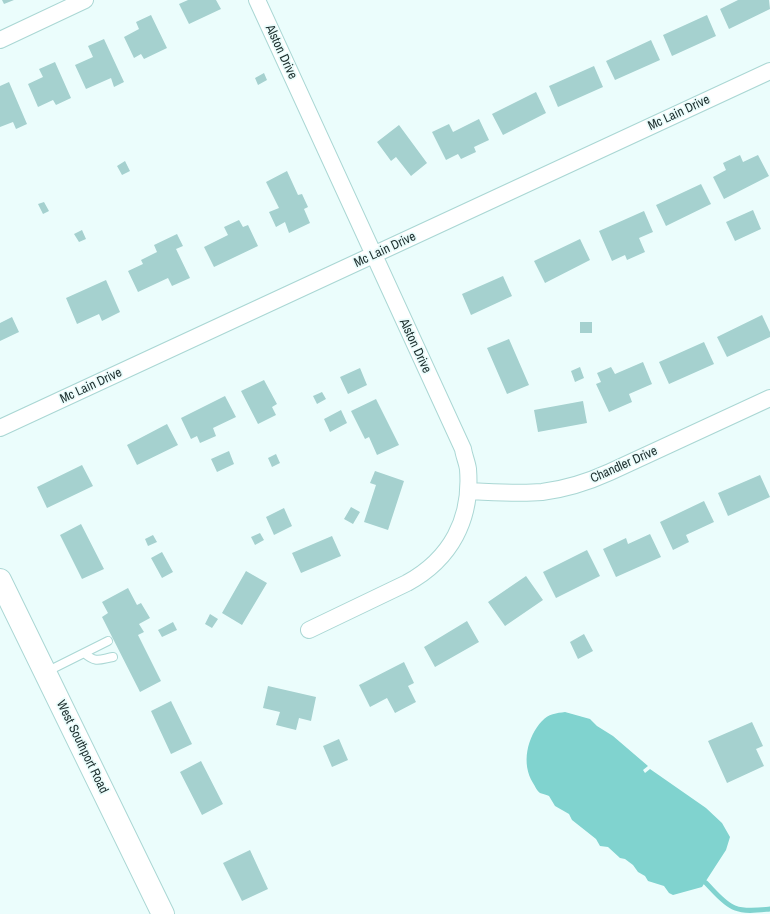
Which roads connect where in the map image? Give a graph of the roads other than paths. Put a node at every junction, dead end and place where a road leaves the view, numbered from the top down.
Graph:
1 (85, 0) edge
2 (257, 0) edge
3 (0, 40) edge
4 (770, 71) edge
5 (373, 255) junction
6 (770, 398) edge
7 (0, 428) edge
8 (468, 491) junction
9 (0, 580) edge
10 (309, 630) dead end
11 (108, 640) dead end
12 (84, 653) junction
13 (113, 657) dead end
14 (46, 672) junction
15 (163, 914) edge

1 - 3 street
2 - 5 street, Alston Drive
4 - 5 street, Mc Lain Drive
5 - 7 street, Mc Lain Drive
5 - 8 street, Alston Drive
6 - 8 street, Chandler Drive
8 - 10 street, Alston Drive
9 - 14 main road, West Southport Road
11 - 12 lane
12 - 13 lane
12 - 14 lane
14 - 15 main road, West Southport Road

